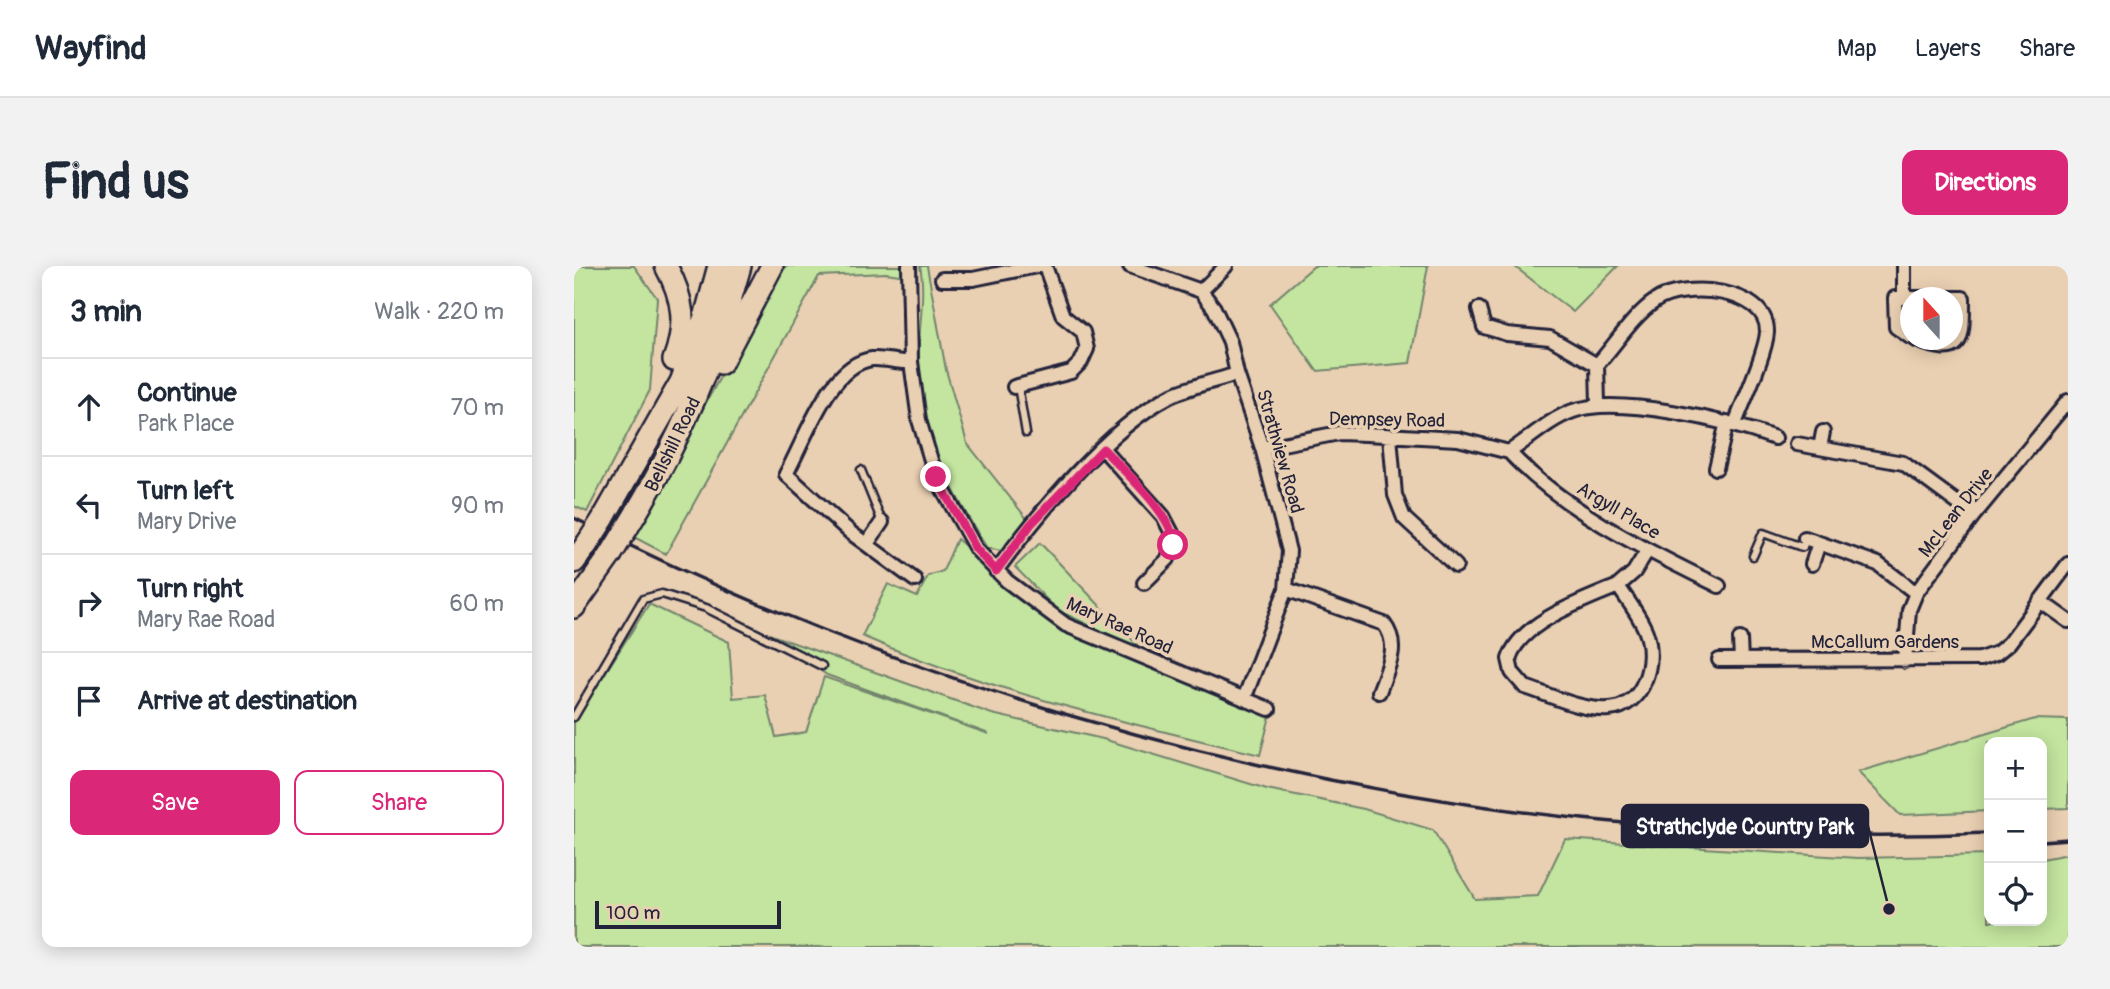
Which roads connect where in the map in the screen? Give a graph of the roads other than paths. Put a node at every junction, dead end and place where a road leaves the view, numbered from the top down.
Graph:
1 (666, 266) edge
2 (719, 266) edge
3 (740, 266) edge
4 (772, 266) edge
5 (909, 266) edge
6 (1037, 266) edge
7 (1045, 266) edge
8 (1130, 266) edge
9 (1226, 266) edge
10 (1904, 266) edge
11 (942, 279) dead end
12 (1904, 287) edge
13 (1201, 290) junction
14 (1900, 297) edge
15 (1479, 309) dead end
16 (1900, 330) edge
17 (911, 362) junction
18 (1597, 365) junction
19 (1237, 374) junction
20 (1016, 386) joint
21 (2068, 401) edge
22 (1598, 404) junction
23 (1731, 423) junction
24 (1823, 432) dead end
25 (1026, 433) dead end
26 (1390, 436) junction
27 (1775, 438) dead end
28 (649, 442) junction
29 (1797, 443) dead end
30 (1262, 448) junction
31 (1820, 448) junction
32 (1103, 449) junction
33 (1510, 452) junction
34 (1716, 468) dead end
35 (664, 469) junction
36 (861, 470) dead end
37 (1974, 515) junction
38 (882, 522) joint
39 (1806, 538) joint
40 (1819, 543) junction
41 (867, 544) junction
42 (1647, 551) junction
43 (1753, 556) dead end
44 (574, 562) edge
45 (2068, 564) edge
46 (1812, 565) dead end
47 (1456, 566) dead end
48 (996, 571) junction
49 (915, 580) dead end
50 (1144, 583) dead end
51 (1618, 586) junction
52 (1719, 586) dead end
53 (1286, 589) junction
54 (1916, 593) junction
55 (2040, 601) junction
56 (574, 607) edge
57 (2068, 621) edge
58 (1740, 639) dead end
59 (1718, 660) dead end
60 (1741, 660) junction
61 (1905, 662) junction
62 (822, 666) dead end
63 (1379, 692) dead end
64 (1244, 699) junction
65 (1269, 709) dead end
66 (574, 717) edge

1 - 28 highway
2 - 28 highway, Bellshill Road
3 - 35 highway, Bellshill Road
4 - 35 highway
5 - 17 street, Mary Rae Road
6 - 11 street
7 - 20 street
8 - 13 street
9 - 13 street
10 - 12 street
13 - 19 street, Strathview Road
14 - 16 street
15 - 18 street
17 - 41 street
17 - 48 street, Mary Rae Road
18 - 22 street
18 - 23 street
19 - 30 street, Strathview Road
19 - 32 street
20 - 25 lane
21 - 37 street, McLean Drive
22 - 23 street
22 - 33 street
23 - 27 street
23 - 34 street
24 - 31 street
26 - 30 street, Dempsey Road
26 - 33 street, Dempsey Road
26 - 47 street
28 - 44 highway, Bellshill Road, bridge
29 - 31 street
30 - 53 street, Strathview Road
31 - 37 street
32 - 48 street
32 - 50 street
33 - 42 street, Argyll Place
35 - 56 highway, Bellshill Road, bridge
36 - 38 lane
37 - 54 street, McLean Drive
38 - 41 street
39 - 40 street
39 - 43 lane
40 - 46 street
40 - 54 street
41 - 49 street
42 - 51 street
42 - 52 street, Argyll Place
45 - 55 street, McCallum Gardens
48 - 64 street, Mary Rae Road
51 - 51 street
53 - 63 street
53 - 64 street, Strathview Road
54 - 61 street, McLean Drive
55 - 57 street
55 - 61 street, McCallum Gardens
58 - 60 street
59 - 60 street, McCallum Gardens
60 - 61 street, McCallum Gardens
62 - 66 lane
64 - 65 street, Mary Rae Road

